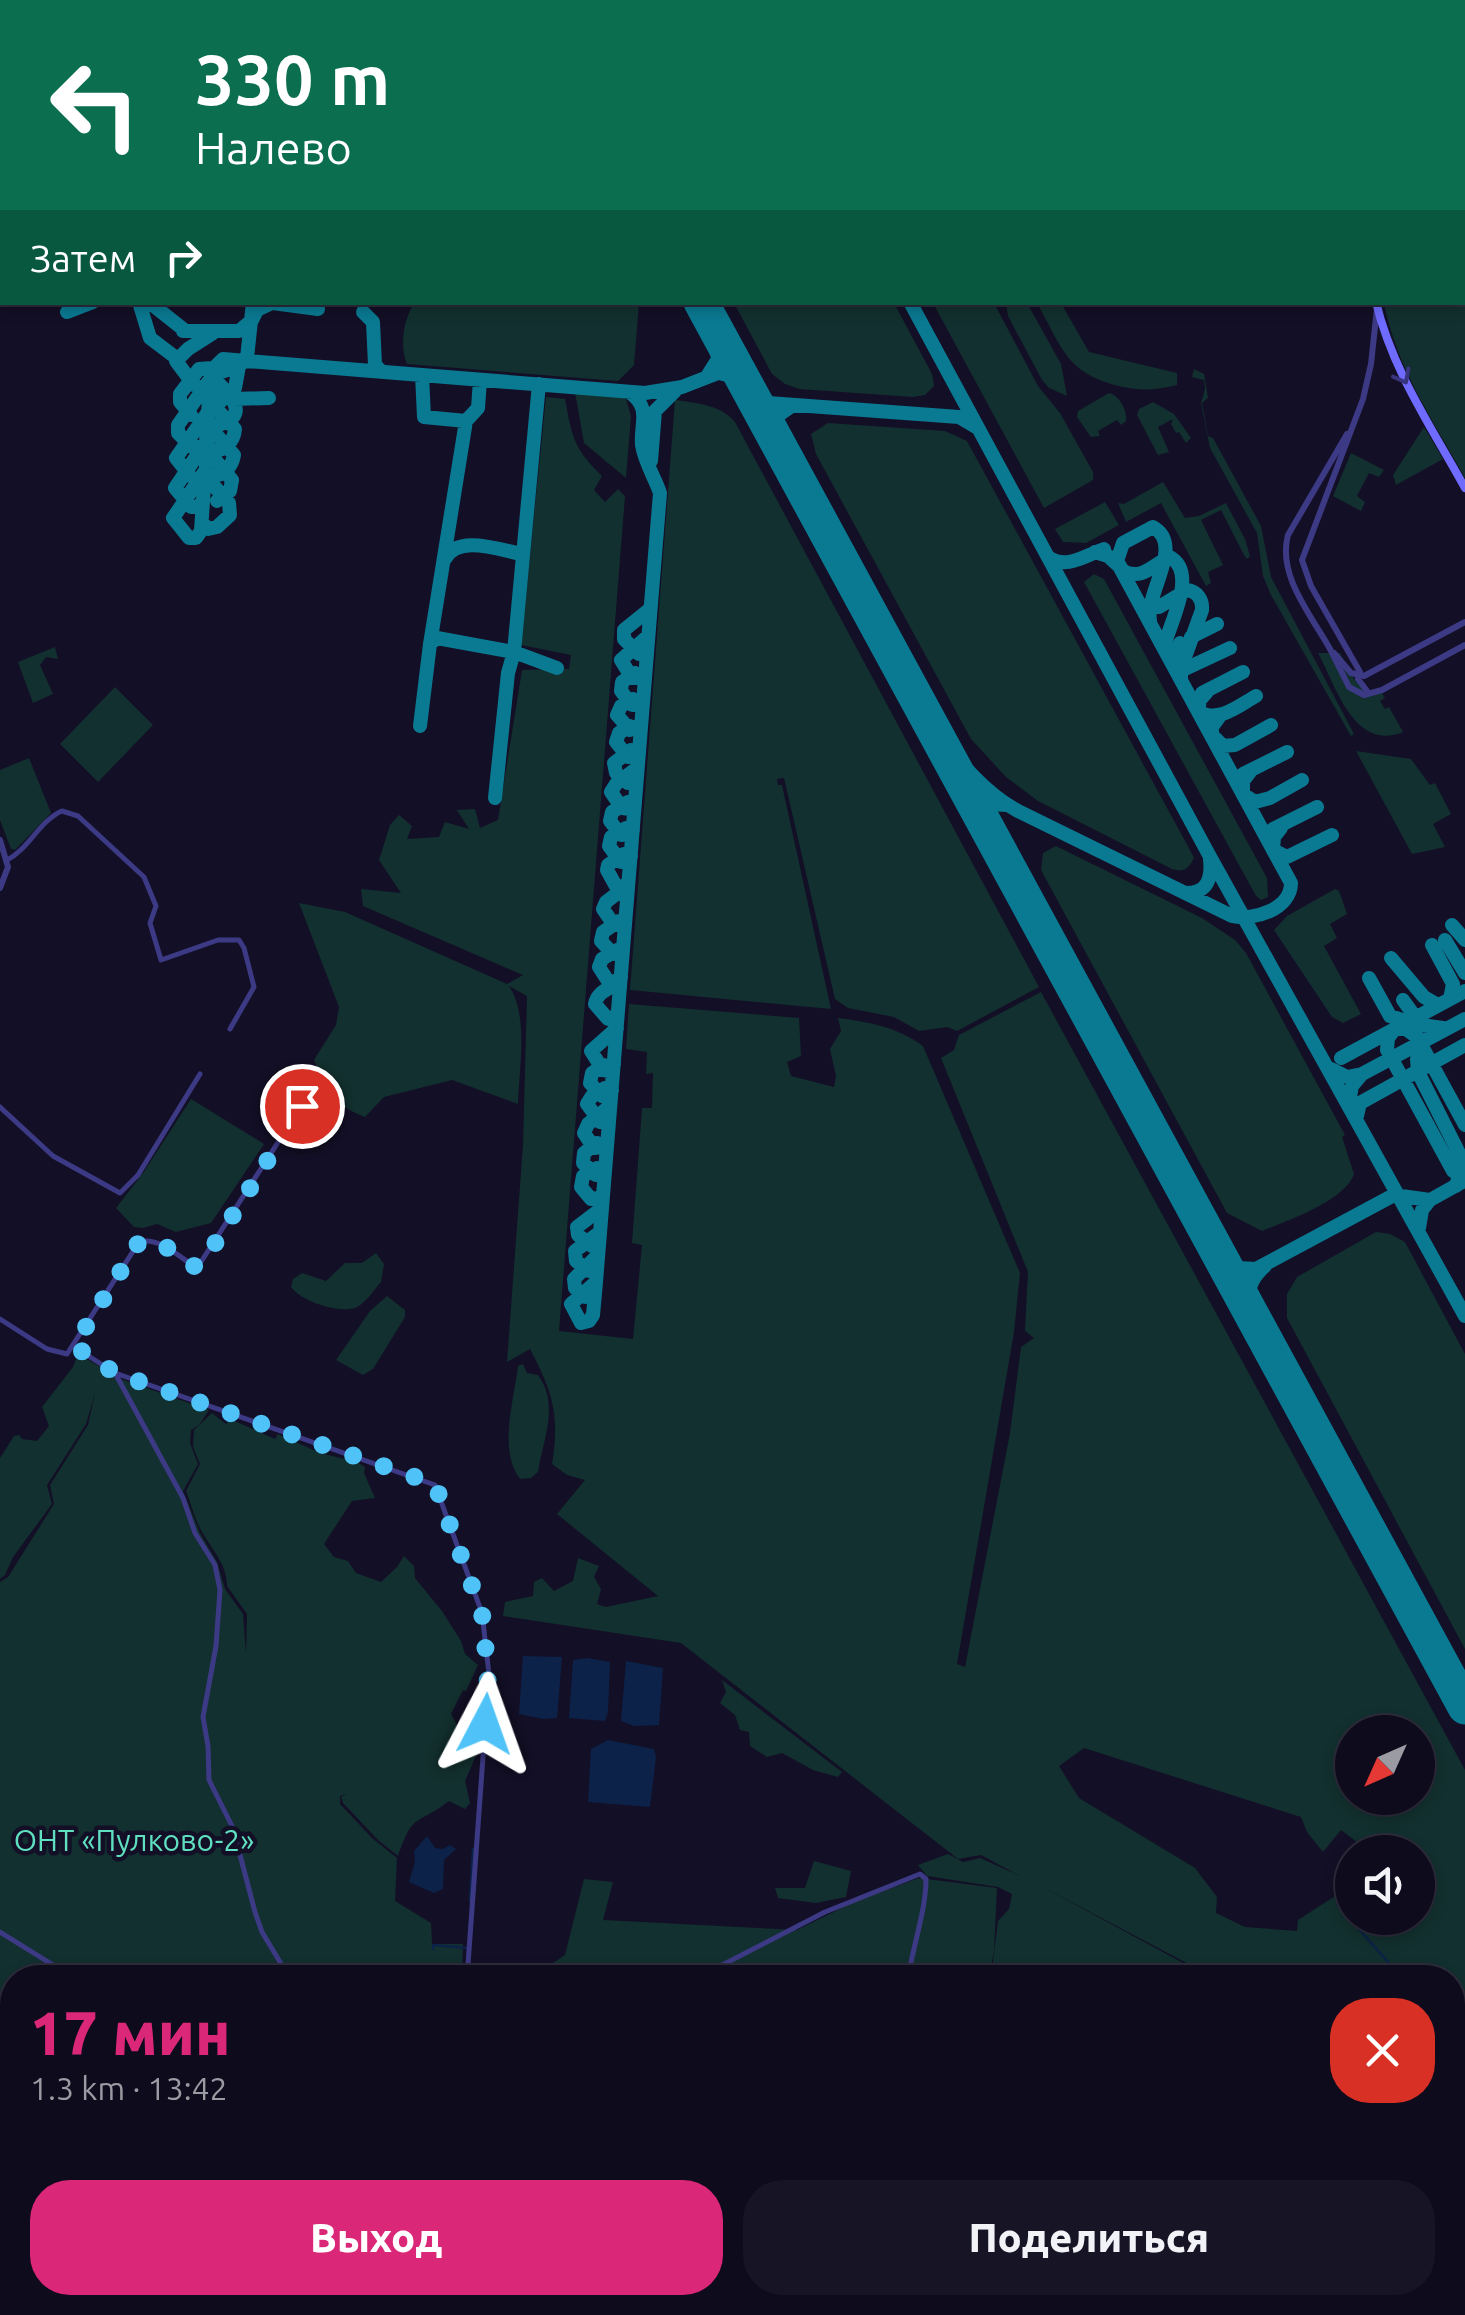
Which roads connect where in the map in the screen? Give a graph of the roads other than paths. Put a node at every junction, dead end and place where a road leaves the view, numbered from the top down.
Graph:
1 (1377, 305) edge
2 (1377, 305) edge
3 (1342, 448) junction
4 (1465, 488) edge
5 (1465, 622) edge
6 (1465, 645) edge
7 (1330, 649) junction
8 (1367, 691) dead end
9 (0, 840) edge
10 (7, 860) junction
11 (0, 888) edge
12 (230, 1029) dead end
13 (200, 1074) dead end
14 (302, 1106) dead end
15 (0, 1107) edge
16 (0, 1319) edge
17 (74, 1346) junction
18 (115, 1373) junction
19 (0, 1932) edge
20 (53, 1965) edge
21 (282, 1965) edge
22 (469, 1965) edge
23 (722, 1965) edge
24 (909, 1965) edge

1 - 3 street
2 -> 4 main road
3 - 7 street
3 - 8 street
5 - 7 street, bridge
6 - 7 street, bridge
9 - 10 street
10 - 11 street
10 - 12 street
13 - 15 street
14 - 17 street
16 - 17 street
17 - 18 street
18 - 21 street
18 - 22 street
19 - 20 street
23 - 24 street

